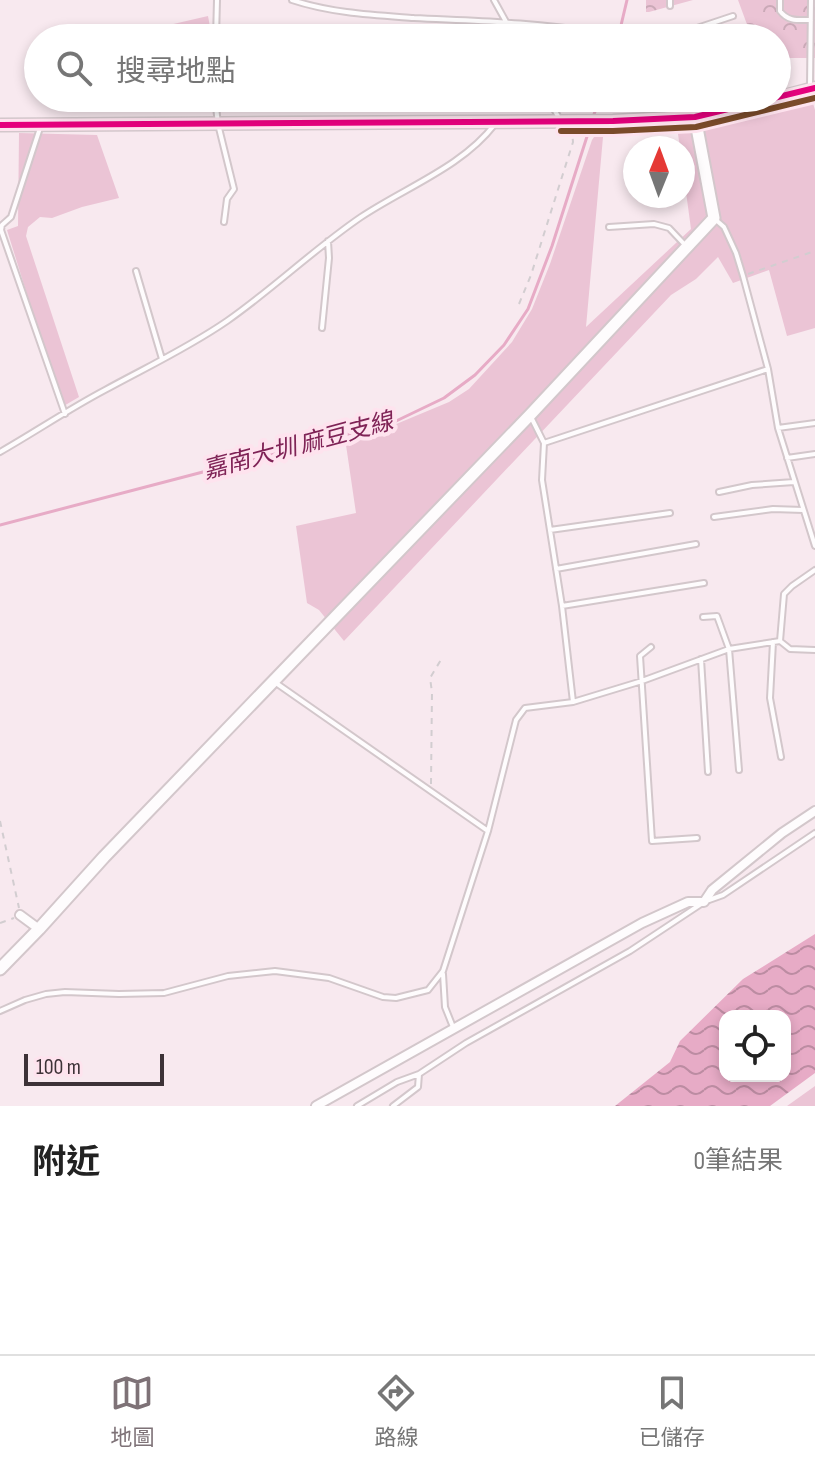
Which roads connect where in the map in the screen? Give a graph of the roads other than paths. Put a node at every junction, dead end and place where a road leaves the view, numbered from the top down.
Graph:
1 (217, 0) edge
2 (292, 0) edge
3 (494, 0) edge
4 (780, 0) edge
5 (811, 0) edge
6 (733, 16) dead end
7 (811, 20) junction
8 (506, 23) junction
9 (216, 24) edge
10 (523, 24) edge
11 (709, 24) edge
12 (813, 88) edge
13 (791, 93) edge
14 (217, 112) edge
15 (560, 112) edge
16 (694, 112) edge
17 (715, 112) edge
18 (695, 117) junction
19 (568, 121) junction
20 (496, 122) junction
21 (218, 124) junction
22 (0, 125) edge
23 (41, 125) junction
24 (714, 218) junction
25 (224, 222) dead end
26 (609, 227) dead end
27 (328, 241) junction
28 (687, 248) junction
29 (136, 271) dead end
30 (322, 328) dead end
31 (162, 359) junction
32 (768, 369) junction
33 (65, 414) junction
34 (530, 415) junction
35 (815, 423) edge
36 (778, 428) junction
37 (544, 443) junction
38 (0, 452) edge
39 (815, 454) edge
40 (787, 458) junction
41 (794, 482) junction
42 (719, 492) dead end
43 (803, 510) junction
44 (670, 513) dead end
45 (714, 517) dead end
46 (550, 530) junction
47 (696, 544) dead end
48 (815, 546) edge
49 (556, 569) junction
50 (815, 570) edge
51 (704, 583) dead end
52 (562, 606) junction
53 (703, 617) dead end
54 (777, 642) junction
55 (651, 647) dead end
56 (729, 649) junction
57 (815, 650) edge
58 (701, 658) junction
59 (274, 681) junction
60 (642, 681) junction
61 (573, 702) junction
62 (781, 757) dead end
63 (739, 770) dead end
64 (708, 772) dead end
65 (815, 811) edge
66 (488, 831) junction
67 (815, 833) edge
68 (697, 838) dead end
69 (704, 902) junction
70 (20, 915) road end
71 (39, 929) junction
72 (0, 969) edge
73 (443, 971) junction
74 (0, 1011) edge
75 (453, 1028) junction
76 (419, 1074) junction
77 (316, 1106) edge
78 (357, 1106) edge
79 (393, 1106) edge

1 - 9 lane
2 - 8 lane
3 - 8 lane
4 - 7 lane
5 - 7 lane
6 - 11 lane
7 - 12 lane
8 - 10 lane
12 - 13 street
14 - 21 lane
15 - 19 lane
16 - 18 lane
17 - 18 street
18 - 19 street
18 - 24 street
19 - 20 street
20 - 21 street
20 - 27 lane
21 - 23 street
21 - 25 lane
22 - 23 street
23 - 33 lane
24 - 28 street
24 - 32 lane
26 - 28 lane
27 - 30 lane
27 - 31 lane
28 - 34 street
29 - 31 lane
31 - 33 lane
32 - 36 lane
32 - 37 lane
33 - 38 lane
34 - 37 lane
34 - 59 street
35 - 36 lane
36 - 40 lane
37 - 46 lane
39 - 40 lane
40 - 41 lane
41 - 42 lane
41 - 43 lane
43 - 45 lane
43 - 48 lane
44 - 46 lane
46 - 49 lane
47 - 49 lane
49 - 52 lane
50 - 54 lane
51 - 52 lane
52 - 61 lane
53 - 56 lane
54 - 56 lane
54 - 57 lane
54 - 62 lane
55 - 60 lane
56 - 58 lane
56 - 63 lane
58 - 60 lane
58 - 64 lane
59 - 66 lane
59 - 71 street
60 - 61 lane
60 - 68 lane
61 - 66 lane
65 - 69 street
66 - 73 lane
67 - 69 lane
69 - 75 street
69 - 76 lane
70 - 71 street
71 - 72 street
73 - 74 lane
73 - 75 lane
75 - 77 street
76 - 78 lane
76 - 79 lane

